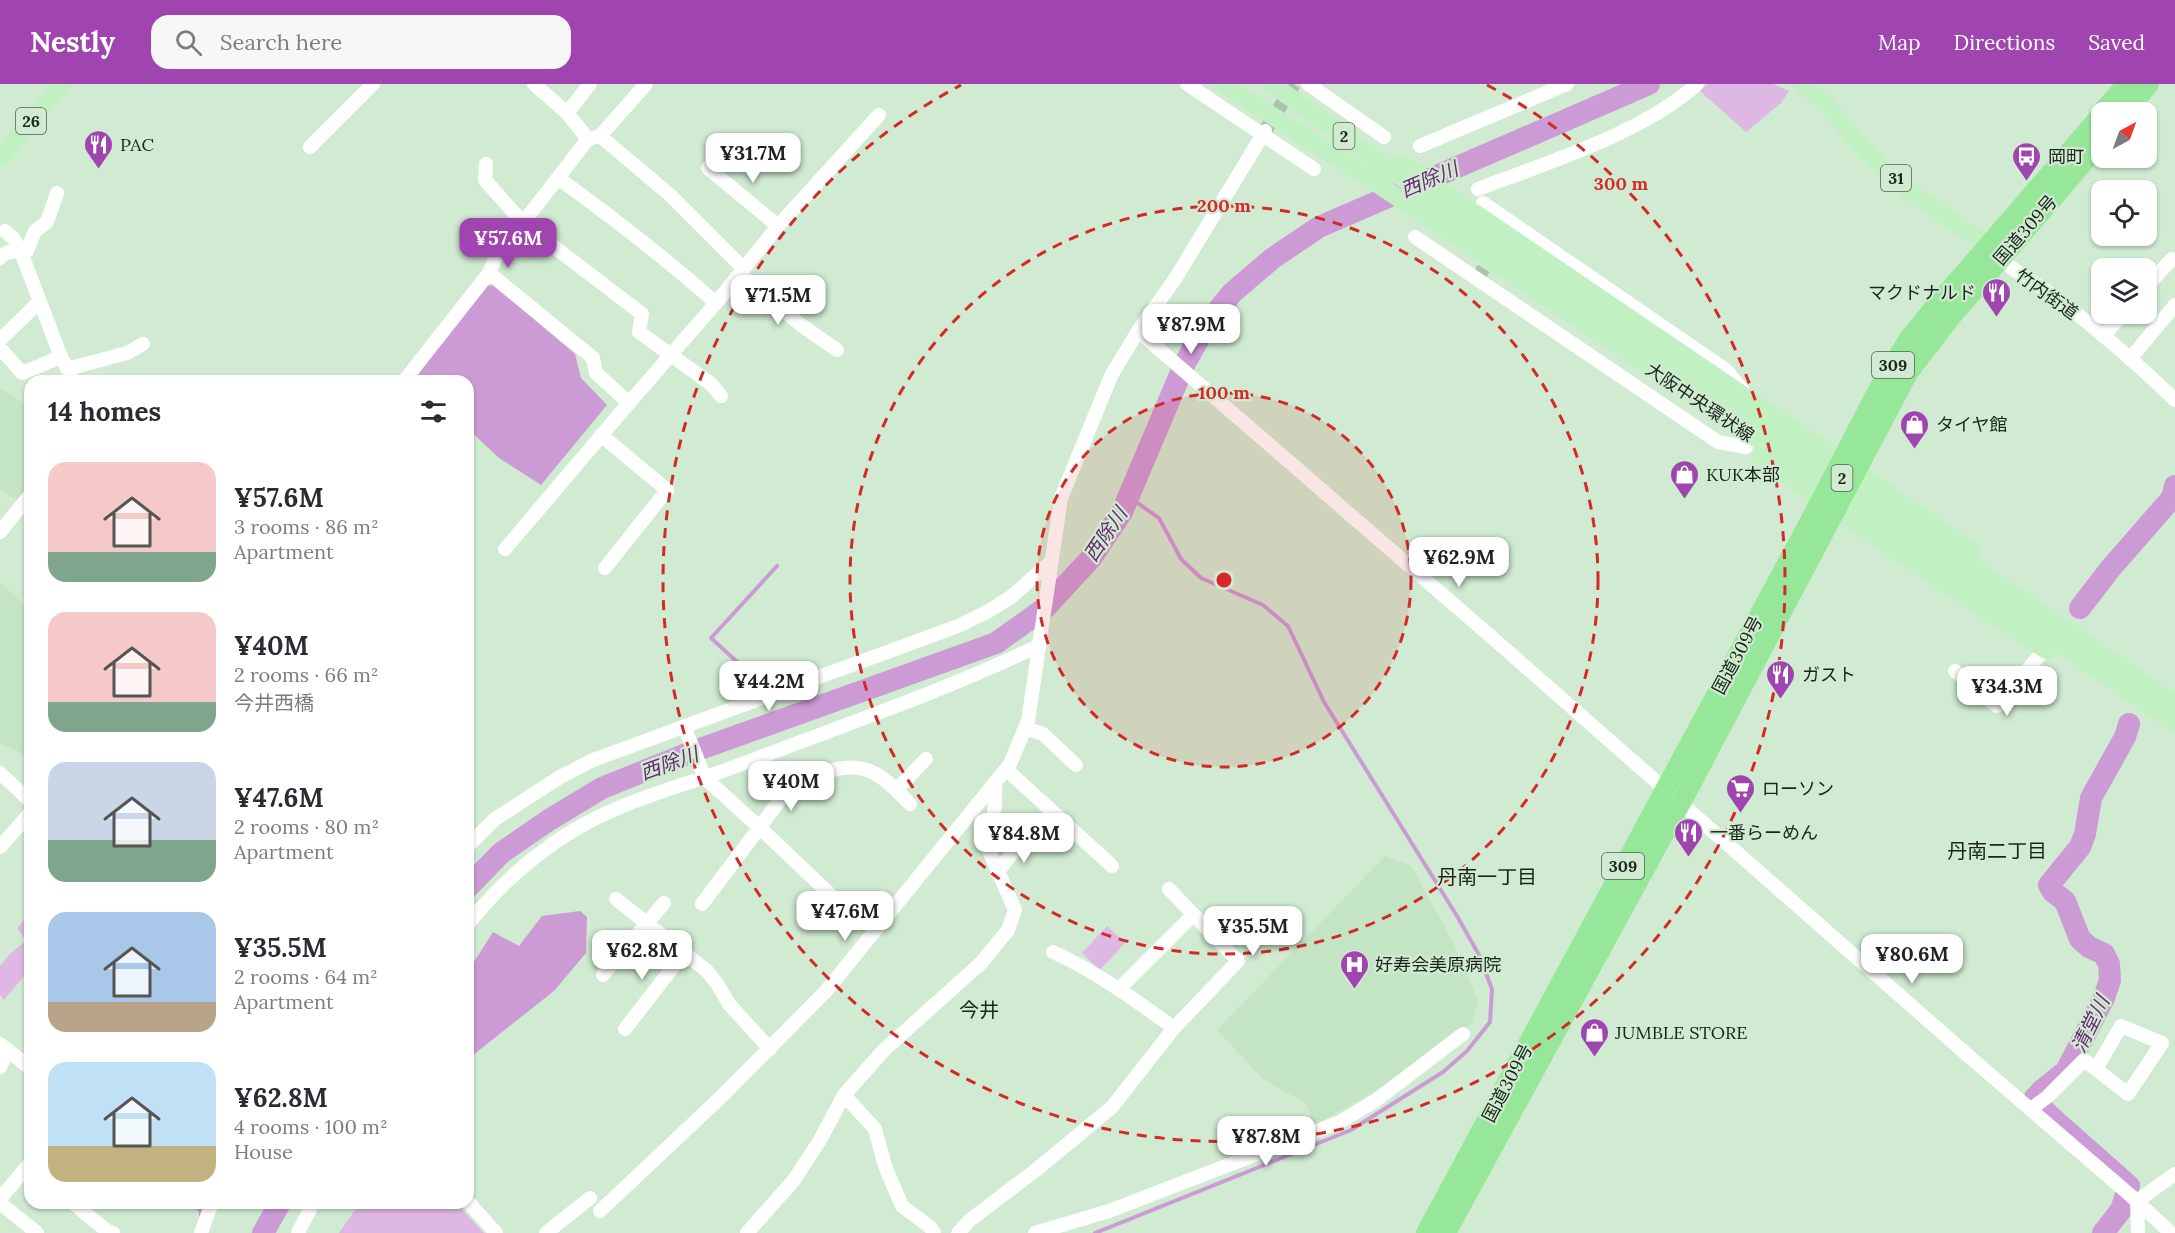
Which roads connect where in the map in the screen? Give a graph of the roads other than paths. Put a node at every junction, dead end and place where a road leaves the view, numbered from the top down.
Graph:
1 (62, 84) edge
2 (373, 84) edge
3 (534, 84) edge
4 (590, 84) edge
5 (646, 84) edge
6 (1187, 84) edge
7 (1223, 84) edge
8 (1272, 84) edge
9 (1308, 84) edge
10 (1567, 84) edge
11 (1696, 84) edge
12 (1802, 84) edge
13 (2127, 84) edge
14 (2150, 84) edge
15 (2111, 102) edge
16 (2134, 102) edge
17 (567, 113) junction
18 (879, 115) dead end
19 (2091, 127) edge
20 (1264, 133) junction
21 (594, 137) junction
22 (1384, 137) dead end
23 (1420, 146) dead end
24 (310, 147) dead end
25 (2091, 152) edge
26 (0, 158) edge
27 (486, 164) dead end
28 (708, 168) dead end
29 (1314, 169) dead end
30 (558, 178) junction
31 (57, 193) dead end
32 (1442, 198) junction
33 (1409, 212) junction
34 (523, 223) junction
35 (778, 225) junction
36 (5, 231) dead end
37 (1415, 237) dead end
38 (21, 252) junction
39 (1994, 252) junction
40 (0, 258) edge
41 (2172, 259) dead end
42 (742, 272) junction
43 (489, 273) junction
44 (2157, 275) edge
45 (40, 301) junction
46 (716, 303) junction
47 (2175, 305) edge
48 (1582, 312) junction
49 (2114, 324) edge
50 (1138, 331) junction
51 (2103, 336) junction
52 (0, 340) edge
53 (143, 344) dead end
54 (0, 348) edge
55 (837, 350) dead end
56 (671, 355) junction
57 (2130, 359) junction
58 (68, 369) edge
59 (409, 375) edge
60 (721, 396) dead end
61 (1750, 400) junction
62 (2175, 400) edge
63 (629, 403) junction
64 (602, 435) junction
65 (1746, 447) junction
66 (1849, 466) junction
67 (24, 502) edge
68 (1829, 504) junction
69 (0, 532) edge
70 (505, 549) dead end
71 (1051, 567) junction
72 (605, 568) dead end
73 (1039, 644) junction
74 (2045, 649) junction
75 (2093, 658) junction
76 (1955, 671) dead end
77 (2175, 691) edge
78 (2175, 704) edge
79 (2175, 723) edge
80 (1025, 728) junction
81 (685, 730) junction
82 (2175, 736) edge
83 (926, 759) dead end
84 (1076, 765) dead end
85 (1006, 769) junction
86 (0, 773) edge
87 (703, 775) junction
88 (995, 783) junction
89 (1665, 789) junction
90 (896, 790) junction
91 (24, 795) edge
92 (910, 804) dead end
93 (1681, 804) junction
94 (24, 820) edge
95 (759, 827) junction
96 (1024, 838) dead end
97 (474, 840) edge
98 (0, 847) edge
99 (1112, 866) dead end
100 (999, 870) junction
101 (1168, 889) dead end
102 (616, 899) dead end
103 (664, 903) dead end
104 (702, 904) dead end
105 (1193, 915) junction
106 (474, 918) edge
107 (647, 924) junction
108 (875, 929) junction
109 (1053, 952) dead end
110 (684, 953) junction
111 (603, 975) dead end
112 (1119, 989) junction
113 (1174, 1028) junction
114 (625, 1029) dead end
115 (1463, 1034) dead end
116 (4, 1048) edge
117 (770, 1049) junction
118 (24, 1063) edge
119 (0, 1067) edge
120 (2096, 1069) junction
121 (844, 1095) junction
122 (2033, 1108) junction
123 (24, 1171) edge
124 (2175, 1174) edge
125 (2130, 1195) junction
126 (590, 1198) dead end
127 (0, 1201) edge
128 (80, 1209) edge
129 (208, 1209) edge
130 (310, 1209) edge
131 (474, 1209) edge
132 (600, 1211) dead end
133 (109, 1232) edge
134 (37, 1233) edge
135 (201, 1233) edge
136 (298, 1233) edge
137 (496, 1233) edge
138 (546, 1233) edge
139 (747, 1233) edge
140 (934, 1233) edge
141 (958, 1233) edge
142 (1035, 1233) edge
143 (1426, 1233) edge
144 (1446, 1233) edge
145 (2138, 1233) edge
146 (2171, 1233) edge

1 - 26 main road, 26
2 - 24 street
3 - 17 street
4 - 17 street
5 - 21 street
6 - 20 street
7 - 33 main road
8 - 32 main road
9 - 22 street
10 - 23 street
11 - 61 street
12 - 39 main road, 31
13 - 15 highway, 国道309号 / 309
14 - 16 highway
17 - 21 street
18 - 35 street
19 - 39 highway, 国道309号 / 309
20 - 29 street
20 - 50 street
21 - 30 street
21 - 42 street
25 - 39 highway, 国道309号 / 309
27 - 34 street
28 - 35 street
30 - 34 street
30 - 46 street
31 - 38 street
32 - 48 main road, 大阪中央環状線 / 2
32 - 61 main road
33 - 48 main road, 大阪中央環状線 / 2
33 - 65 main road
34 - 43 street
34 - 56 street
35 - 42 street
36 - 38 street
37 - 65 street
38 - 40 street
38 - 45 street
39 - 51 street, 竹内街道
39 - 66 highway, 国道309号 / 309
41 - 44 street
42 - 46 street
42 - 55 street
43 - 59 street
43 - 63 street
45 - 52 street
45 - 58 street
46 - 56 street
47 - 57 street
48 - 75 main road, 大阪中央環状線 / 2
49 - 51 street
50 - 71 street
50 - 89 street
51 - 57 street, 竹内街道
53 - 58 street
54 - 58 street
56 - 60 street
56 - 63 street
57 - 62 street, 竹内街道
61 - 66 main road
63 - 64 street
64 - 70 street
64 - 72 street
65 - 68 main road
66 - 68 highway, 国道309号 / 309
66 - 77 main road
67 - 69 street
68 - 74 main road
68 - 89 highway, 国道309号 / 309
68 - 93 highway, 国道309号 / 309
71 - 73 street
71 - 81 street
73 - 80 street
73 - 87 street
74 - 76 street
74 - 82 main road
75 - 78 main road, 大阪中央環状線 / 2
75 - 79 main road, 大阪中央環状線 / 2
80 - 84 street
80 - 85 street
81 - 87 street
81 - 97 street
83 - 90 street
85 - 88 street
85 - 99 street
86 - 91 street
87 - 95 street
87 - 106 street
88 - 100 street
88 - 108 street
89 - 93 street
89 - 143 highway, 国道309号 / 309
90 - 92 street
90 - 95 street
93 - 122 street
93 - 144 highway, 国道309号 / 309
94 - 98 street
95 - 104 street
95 - 108 street
96 - 100 street
100 - 121 street
101 - 105 street
102 - 107 street
103 - 107 street
105 - 112 street
105 - 113 street
107 - 110 street
107 - 111 street
108 - 117 street
109 - 112 street
110 - 114 street
110 - 117 street
112 - 113 street
113 - 141 street
115 - 142 street
116 - 118 street
116 - 119 street
117 - 132 street
120 - 120 street
120 - 122 street
121 - 139 street
121 - 140 street
122 - 125 street
123 - 127 street
124 - 125 street
125 - 145 street
125 - 146 street
126 - 138 street
127 - 134 street
128 - 133 street
129 - 135 street
130 - 136 street
131 - 137 street

